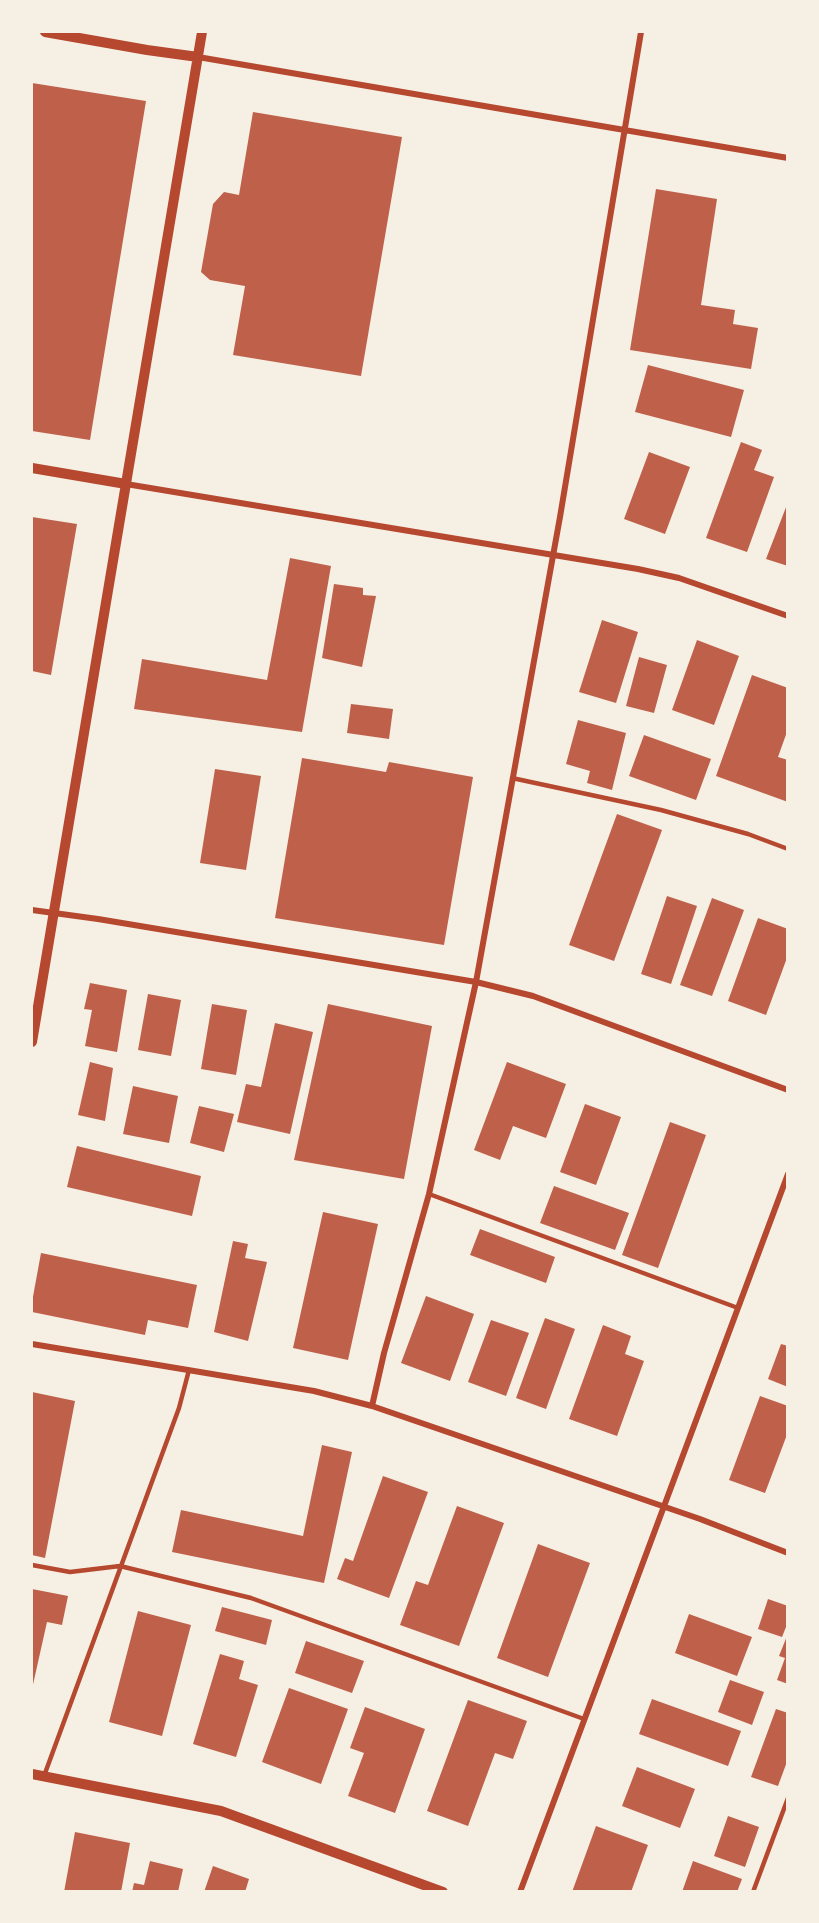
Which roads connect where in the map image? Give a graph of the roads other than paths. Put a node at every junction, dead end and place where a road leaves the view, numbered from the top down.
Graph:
1 (45, 32) edge
2 (202, 32) edge
3 (641, 32) edge
4 (198, 57) junction
5 (623, 129) junction
6 (788, 158) edge
7 (32, 468) edge
8 (126, 484) junction
9 (552, 555) junction
10 (788, 616) edge
11 (511, 778) junction
12 (788, 849) edge
13 (32, 910) edge
14 (53, 914) junction
15 (476, 982) junction
16 (32, 1042) edge
17 (788, 1090) edge
18 (788, 1174) edge
19 (429, 1194) junction
20 (738, 1308) junction
21 (32, 1344) edge
22 (189, 1370) junction
23 (372, 1406) junction
24 (662, 1506) junction
25 (788, 1552) edge
26 (32, 1565) edge
27 (120, 1566) junction
28 (584, 1719) junction
29 (32, 1774) edge
30 (44, 1776) junction
31 (788, 1798) edge
32 (443, 1892) edge
33 (520, 1892) edge
34 (753, 1892) edge

1 - 4 street
2 - 4 street
3 - 5 street
4 - 5 street
4 - 8 street
5 - 6 street
5 - 9 street
7 - 8 street
8 - 9 street
8 - 14 street
9 - 10 street
9 - 11 street
11 - 12 lane
11 - 15 street
13 - 14 street
14 - 15 street
14 - 16 street
15 - 17 street
15 - 19 street
18 - 20 street
19 - 20 lane
19 - 23 street
20 - 24 street
21 - 22 street
22 - 23 street
22 - 27 lane
23 - 24 street
24 - 25 street
24 - 28 street
26 - 27 lane
27 - 28 lane
27 - 30 lane
28 - 33 street
29 - 30 street
30 - 32 street
31 - 34 lane

